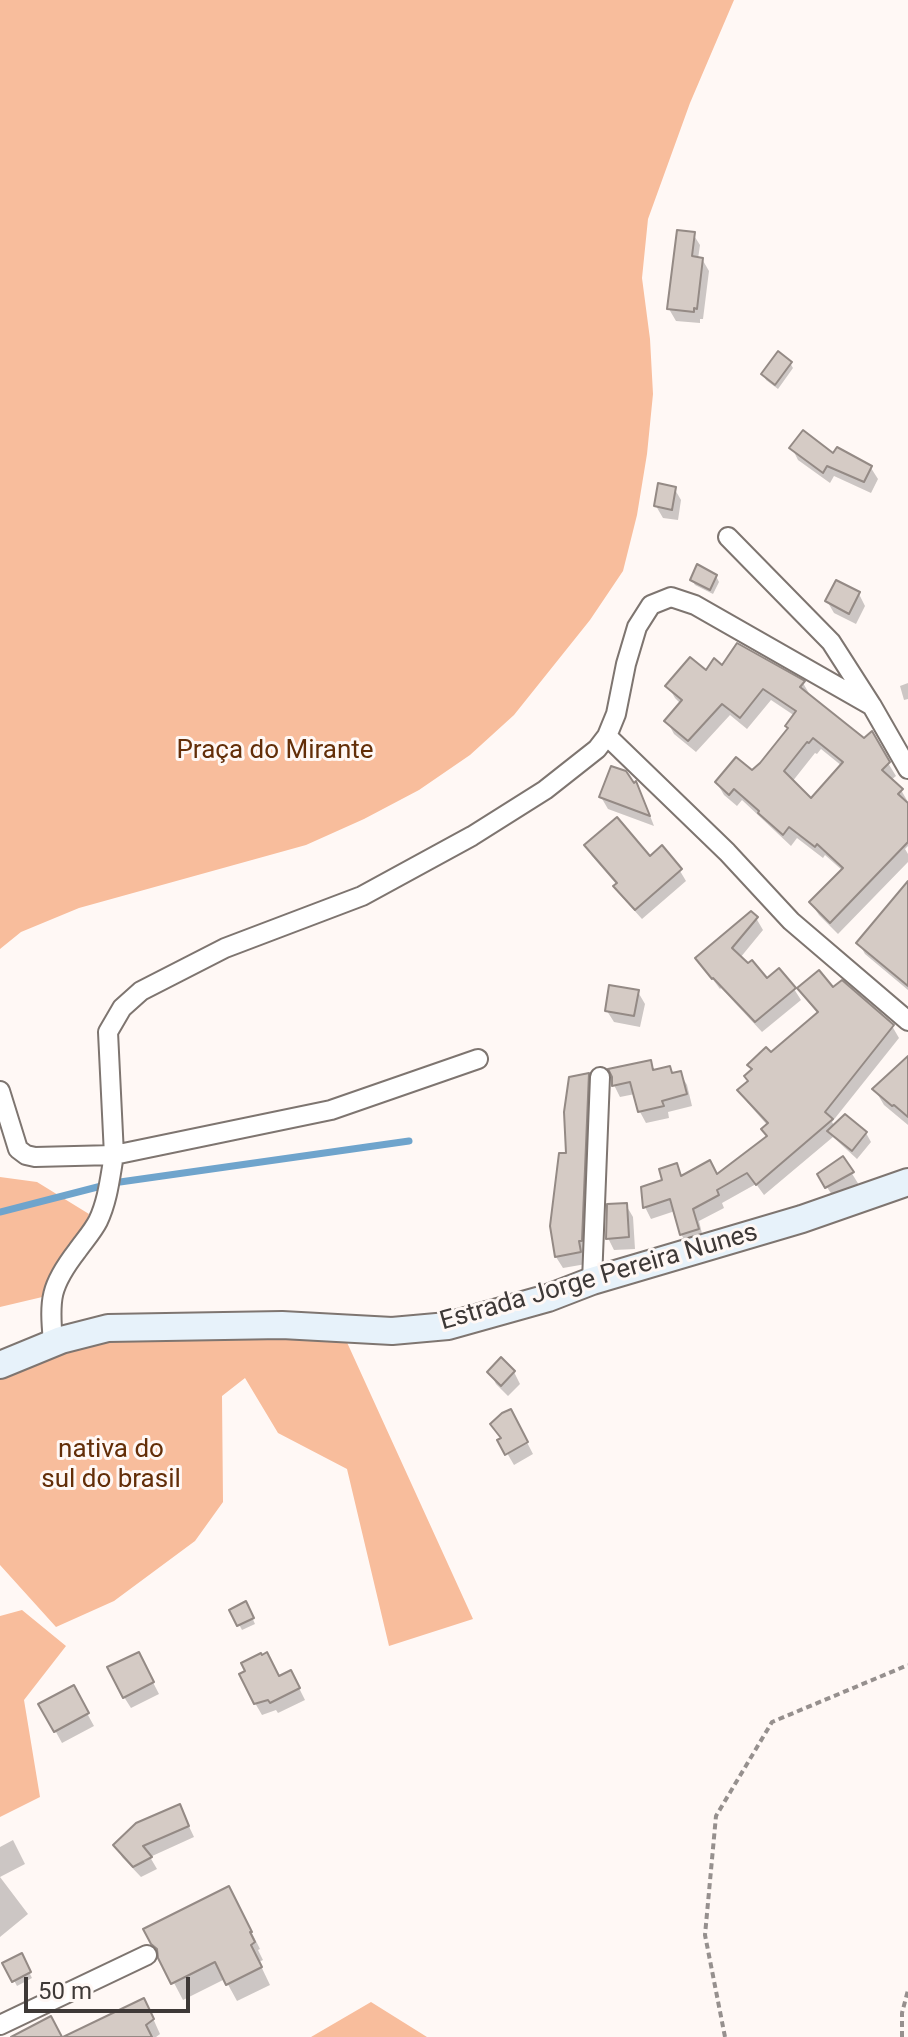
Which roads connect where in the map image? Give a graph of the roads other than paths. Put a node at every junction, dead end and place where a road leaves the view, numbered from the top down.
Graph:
1 (728, 537) dead end
2 (872, 706) junction
3 (607, 736) junction
4 (908, 769) edge
5 (908, 1021) edge
6 (478, 1059) dead end
7 (600, 1077) dead end
8 (0, 1091) edge
9 (114, 1155) junction
10 (908, 1182) edge
11 (592, 1281) junction
12 (53, 1342) junction
13 (0, 1365) edge
14 (147, 1955) dead end
15 (0, 2025) edge

1 - 2 street
2 - 3 street
2 - 4 street
3 - 5 street
3 - 9 street
6 - 9 street
7 - 11 street
8 - 9 street
9 - 12 street
10 - 11 street, Estrada Jorge Pereira Nunes
11 - 12 street, Estrada Jorge Pereira Nunes
12 - 13 street, Estrada Jorge Pereira Nunes
14 - 15 street

